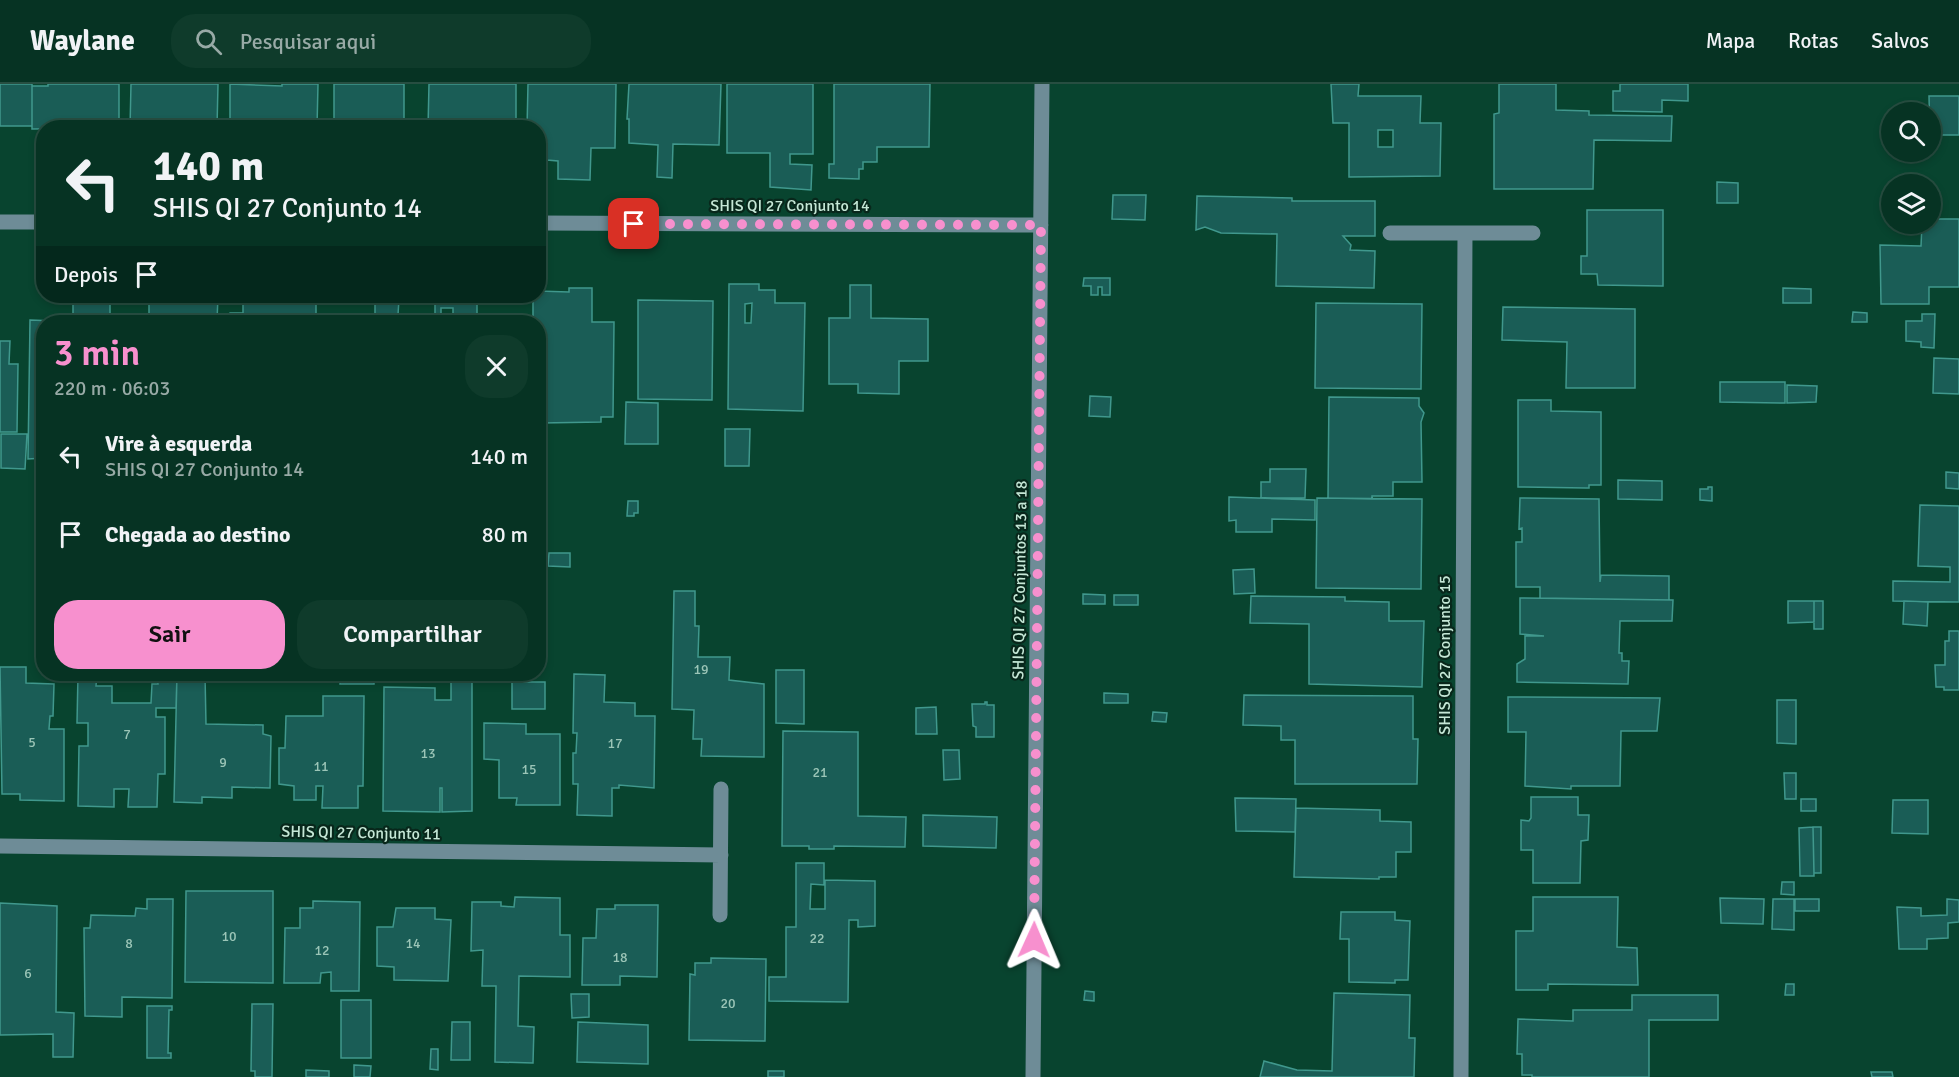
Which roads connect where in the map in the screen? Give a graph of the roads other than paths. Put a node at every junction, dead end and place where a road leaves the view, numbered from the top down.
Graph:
1 (1042, 84) edge
2 (0, 222) edge
3 (36, 222) edge
4 (546, 223) edge
5 (1041, 225) junction
6 (1390, 233) dead end
7 (1465, 233) junction
8 (1533, 233) dead end
9 (722, 789) dead end
10 (0, 846) edge
11 (721, 855) junction
12 (720, 915) dead end
13 (1033, 1077) edge
14 (1461, 1077) edge

1 - 5 street, SHIS QI 27 Conjuntos 13 a 18
2 - 3 street
4 - 5 street, SHIS QI 27 Conjunto 14
5 - 13 street, SHIS QI 27 Conjuntos 13 a 18
6 - 7 street
7 - 8 street
7 - 14 street, SHIS QI 27 Conjunto 15
9 - 11 street
10 - 11 street, SHIS QI 27 Conjunto 11
11 - 12 street

